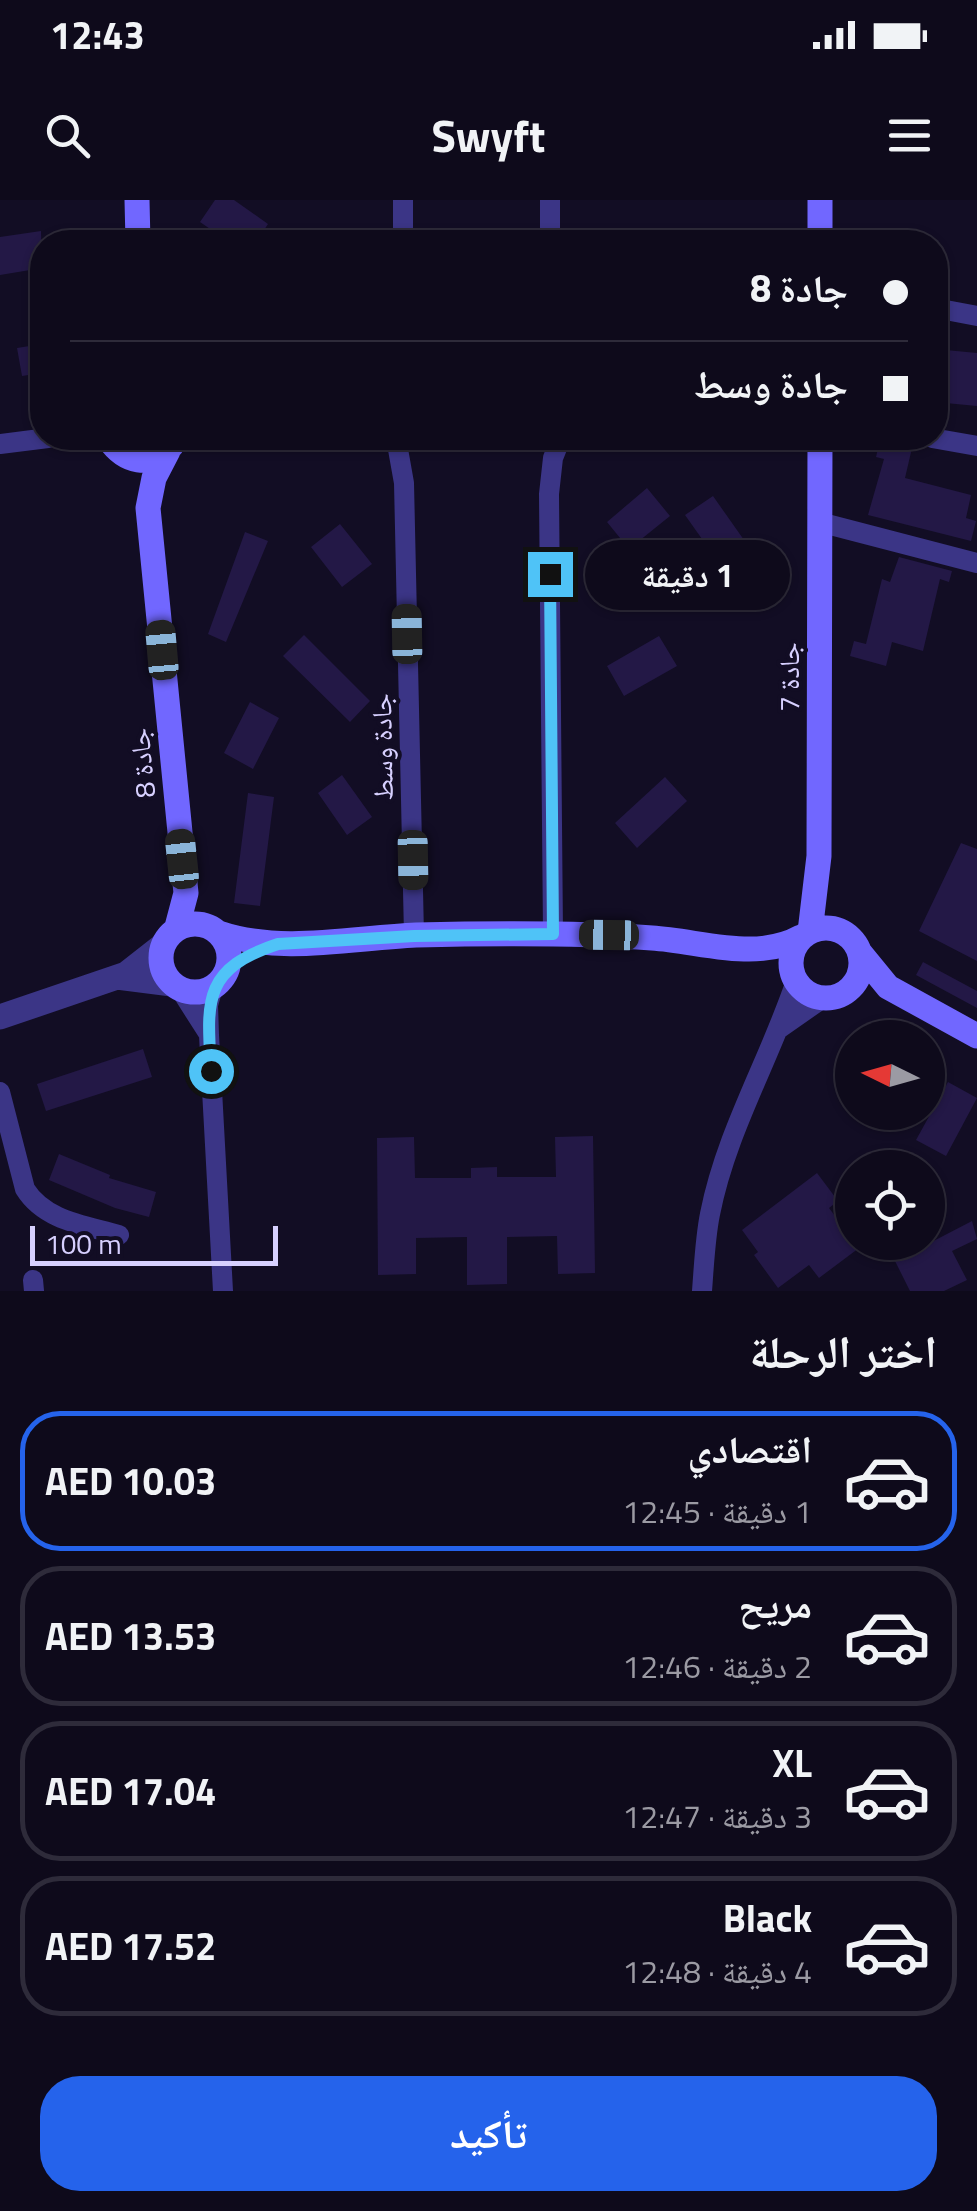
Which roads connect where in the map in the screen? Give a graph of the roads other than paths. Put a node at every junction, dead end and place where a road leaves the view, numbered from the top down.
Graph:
1 (138, 200) edge
2 (403, 200) edge
3 (550, 200) edge
4 (820, 200) edge
5 (138, 230) edge
6 (403, 230) edge
7 (550, 230) edge
8 (820, 230) edge
9 (948, 310) edge
10 (977, 316) edge
11 (30, 440) edge
12 (948, 441) edge
13 (0, 444) edge
14 (977, 446) edge
15 (115, 450) edge
16 (124, 450) edge
17 (162, 450) edge
18 (170, 450) edge
19 (398, 450) edge
20 (556, 450) edge
21 (820, 450) edge
22 (148, 508) junction
23 (819, 522) junction
24 (977, 563) edge
25 (819, 856) junction
26 (186, 893) junction
27 (212, 928) junction
28 (553, 934) junction
29 (806, 934) junction
30 (170, 936) junction
31 (414, 936) junction
32 (278, 944) junction
33 (854, 944) junction
34 (745, 950) junction
35 (794, 977) junction
36 (117, 978) junction
37 (220, 978) junction
38 (176, 986) junction
39 (849, 990) junction
40 (823, 998) junction
41 (905, 999) junction
42 (0, 1017) edge
43 (780, 1028) junction
44 (209, 1035) junction
45 (977, 1036) edge
46 (0, 1092) edge
47 (9, 1161) edge
48 (119, 1235) dead end
49 (223, 1291) edge
50 (702, 1291) edge

1 - 5 main road
2 - 6 street
3 - 7 street
4 - 8 main road
9 - 10 street
11 - 13 street
12 - 14 street
15 - 22 main road, جادة 8
16 - 17 main road
18 - 22 main road, جادة 8
19 - 31 street, جادة وسط
20 - 28 street
21 - 23 main road, جادة 7
22 - 26 main road, جادة 8
23 - 24 street
23 - 25 main road, جادة 7
25 - 29 main road, جادة 7
25 - 33 main road, جادة 7
26 - 27 main road, جادة 8
26 - 30 main road, جادة 8
27 - 30 main road
27 - 32 main road
27 - 37 main road
28 - 31 main road
28 - 34 main road
29 - 33 main road
29 - 34 main road
29 - 35 main road
30 - 36 street
30 - 38 main road
31 - 32 main road
32 - 37 main road
33 - 39 main road
33 - 41 main road, جادة 7
34 - 35 main road
35 - 40 main road
35 - 43 street
36 - 38 street
36 - 42 street
37 - 38 main road
37 - 44 street
38 - 44 street
39 - 40 main road
39 - 41 main road
40 - 43 street
41 - 45 main road
43 - 50 street
44 - 49 street
46 - 47 street
47 - 48 street

